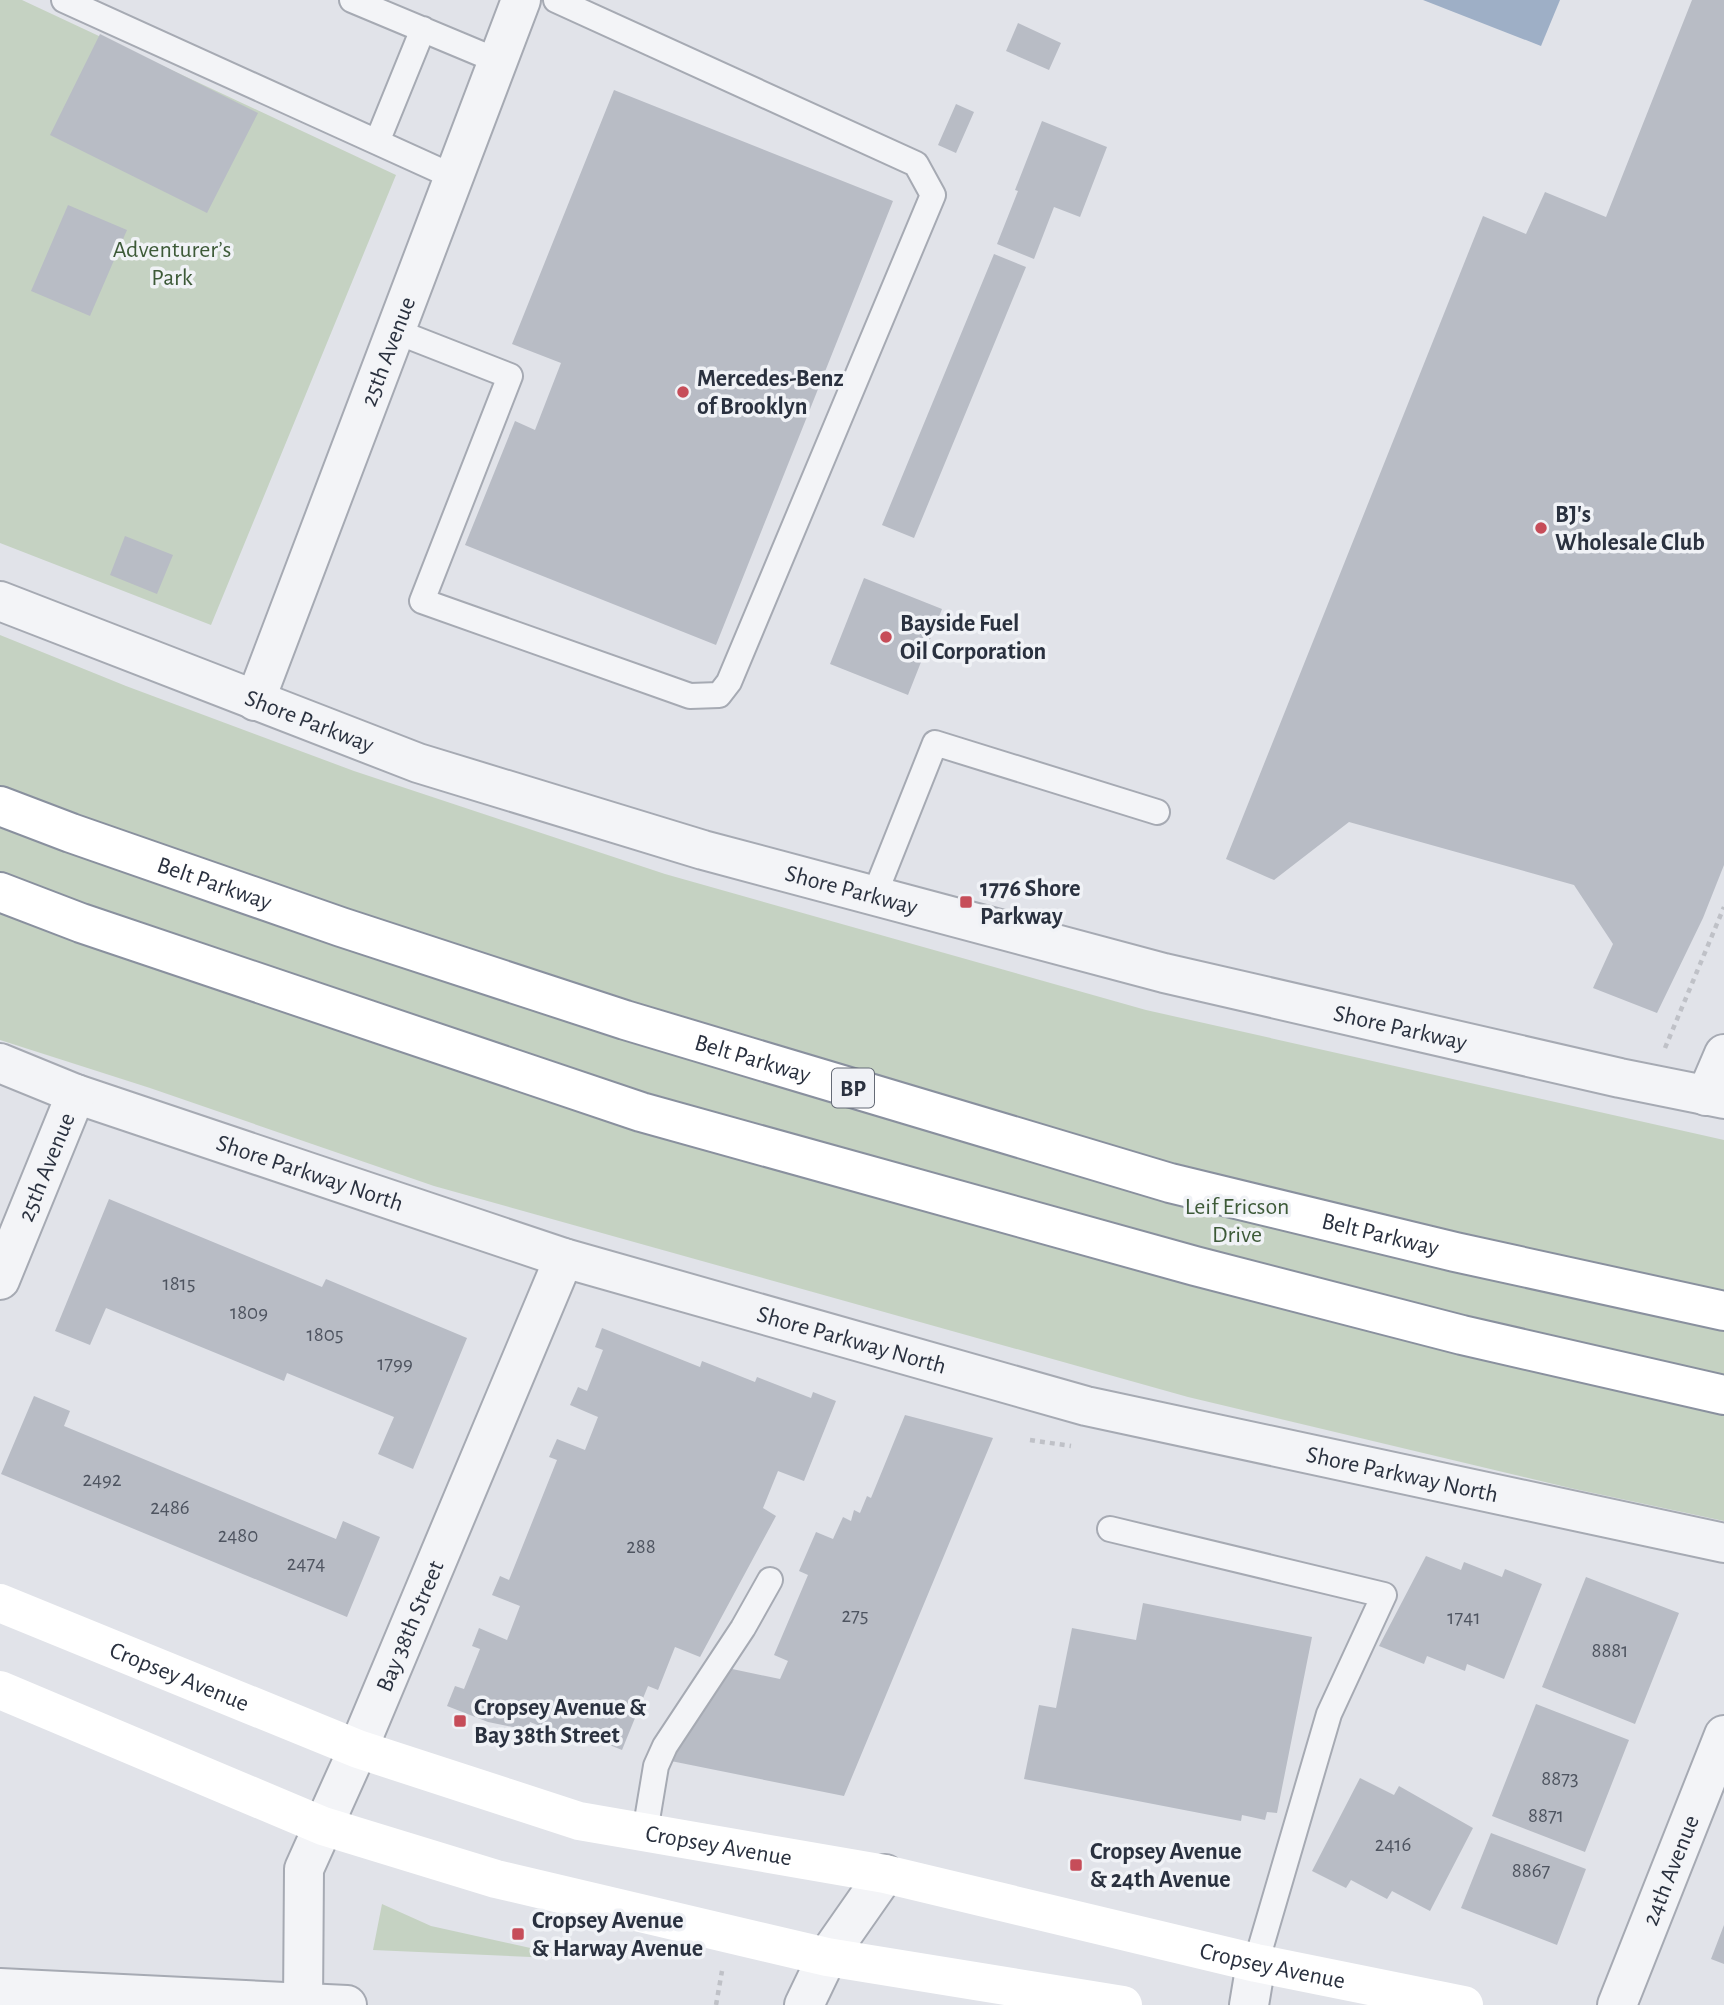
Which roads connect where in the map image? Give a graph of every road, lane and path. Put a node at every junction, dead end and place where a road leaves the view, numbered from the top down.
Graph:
1 (64, 0) edge
2 (352, 0) edge
3 (521, 0) edge
4 (556, 0) edge
5 (423, 29) junction
6 (498, 61) junction
7 (377, 142) junction
8 (454, 177) junction
9 (395, 331) junction
10 (0, 601) edge
11 (256, 701) junction
12 (0, 806) edge
13 (1157, 812) dead end
14 (0, 892) edge
15 (874, 896) junction
16 (1724, 907) edge
17 (1665, 1048) dead end
18 (1724, 1054) edge
19 (0, 1063) edge
20 (76, 1094) junction
21 (1715, 1097) edge
22 (564, 1258) junction
23 (0, 1280) edge
24 (1724, 1311) edge
25 (1724, 1395) edge
26 (1030, 1440) dead end
27 (1077, 1447) dead end
28 (1110, 1530) dead end
29 (1724, 1543) edge
30 (770, 1580) dead end
31 (0, 1603) edge
32 (0, 1690) edge
33 (1724, 1735) edge
34 (358, 1749) junction
35 (323, 1826) junction
36 (645, 1832) junction
37 (885, 1874) junction
38 (827, 1957) junction
39 (1256, 1963) junction
40 (722, 1970) dead end
41 (0, 1988) edge
42 (303, 2003) edge
43 (347, 2005) edge
44 (716, 2005) edge
45 (804, 2005) edge
46 (1122, 2005) edge
47 (1249, 2005) edge
48 (1464, 2005) edge
49 (1617, 2005) edge

1 - 7 lane
2 - 5 lane
3 - 6 street, 25th Avenue
4 - 9 lane
5 - 6 lane
5 - 7 lane
6 - 8 street, 25th Avenue
7 - 8 lane
8 - 9 street, 25th Avenue
9 - 11 street, 25th Avenue
10 - 11 street, Shore Parkway
11 - 15 street, Shore Parkway
12 - 24 main road, Belt Parkway / BP
13 - 15 lane
14 - 25 main road
15 - 21 street, Shore Parkway
16 - 17 path
18 - 21 street
19 - 20 street, Shore Parkway North
20 - 22 street, Shore Parkway North
20 - 23 street, 25th Avenue
22 - 29 street, Shore Parkway North
22 - 34 street, Bay 38th Street
26 - 27 path
28 - 39 lane
30 - 36 lane
31 - 34 main road, Cropsey Avenue
32 - 35 main road
33 - 49 street, 24th Avenue
34 - 35 street, Bay 38th Street
34 - 36 main road, Cropsey Avenue
35 - 38 main road
35 - 42 street, Bay 38th Street
36 - 37 main road, Cropsey Avenue
37 - 38 street
37 - 39 main road, Cropsey Avenue
38 - 45 street
38 - 46 main road
39 - 47 street
39 - 48 main road, Cropsey Avenue
40 - 44 path
41 - 42 street
42 - 43 street

